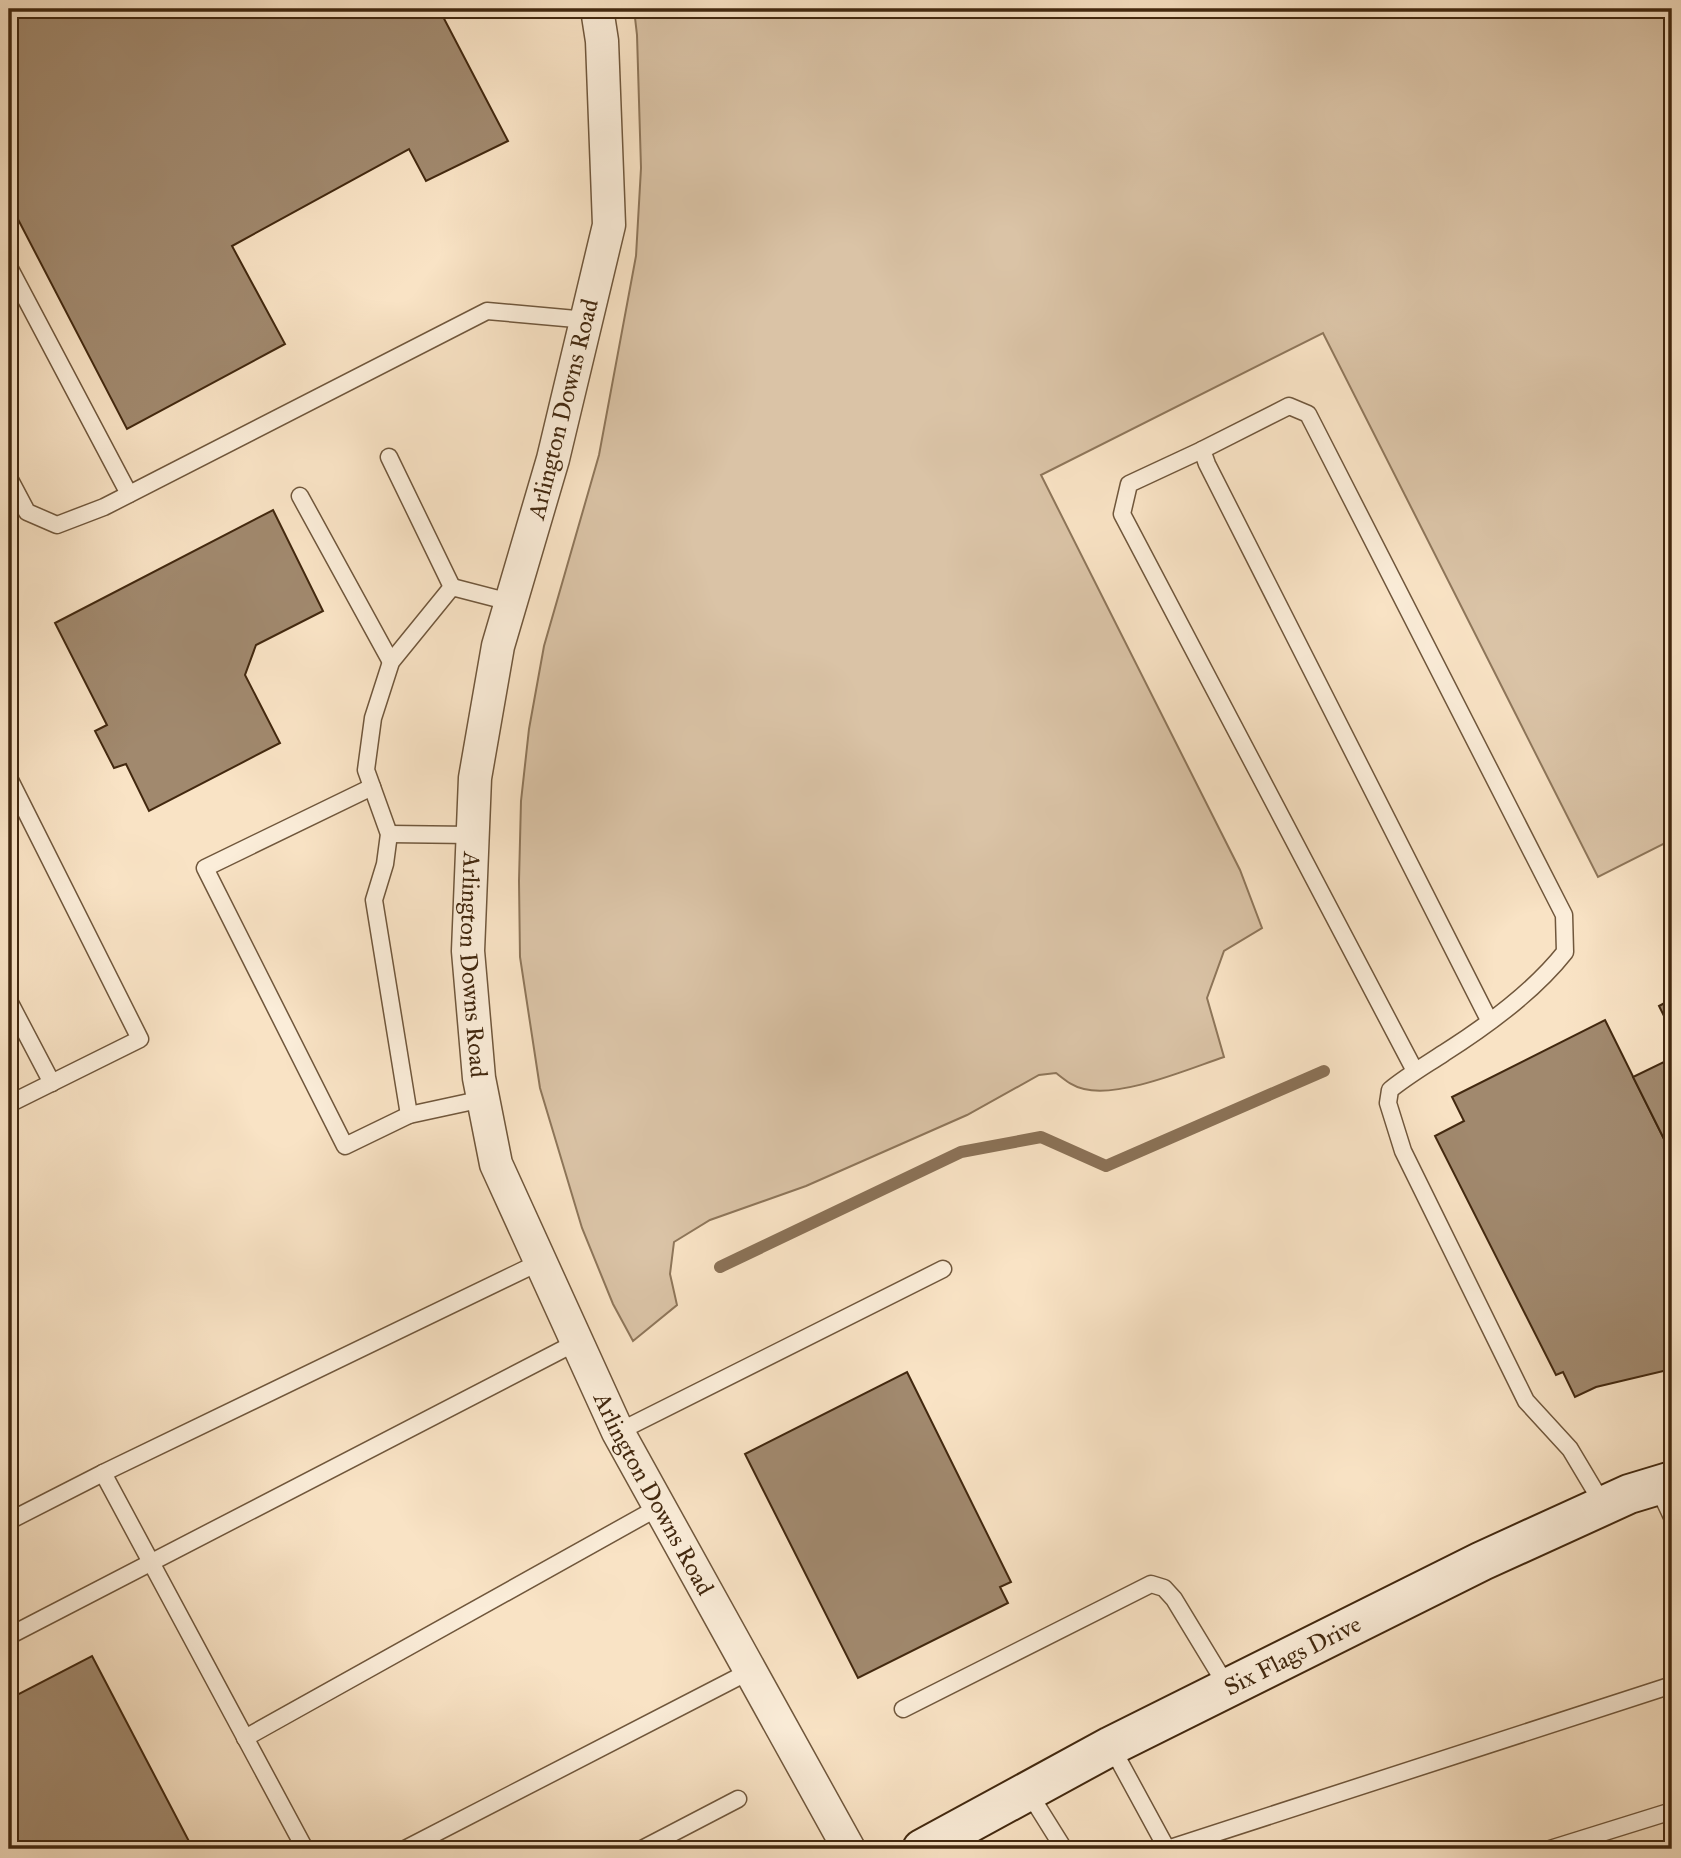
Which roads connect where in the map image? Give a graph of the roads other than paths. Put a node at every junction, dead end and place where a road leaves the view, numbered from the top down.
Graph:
1 (597, 9) edge
2 (9, 267) edge
3 (586, 320) junction
4 (1202, 450) junction
5 (389, 457) dead end
6 (9, 478) edge
7 (129, 494) junction
8 (300, 496) dead end
9 (452, 587) junction
10 (510, 602) junction
11 (391, 662) junction
12 (372, 787) junction
13 (11, 789) edge
14 (389, 834) junction
15 (472, 835) junction
16 (9, 1001) edge
17 (1489, 1020) junction
18 (1415, 1071) junction
19 (52, 1083) junction
20 (483, 1099) junction
21 (9, 1104) edge
22 (409, 1115) junction
23 (540, 1262) junction
24 (943, 1269) dead end
25 (577, 1342) junction
26 (618, 1432) junction
27 (103, 1473) junction
28 (1667, 1494) edge
29 (1604, 1506) junction
30 (659, 1507) junction
31 (9, 1521) edge
32 (151, 1562) junction
33 (9, 1636) edge
34 (750, 1671) junction
35 (1672, 1685) edge
36 (1228, 1688) junction
37 (903, 1709) dead end
38 (245, 1738) junction
39 (1111, 1746) junction
40 (1029, 1793) junction
41 (738, 1799) dead end
42 (1672, 1811) edge
43 (305, 1849) edge
44 (404, 1849) edge
45 (642, 1849) edge
46 (849, 1849) edge
47 (922, 1849) edge
48 (1064, 1849) edge
49 (1167, 1849) edge
50 (1550, 1849) edge

1 - 3 street, Arlington Downs Road
2 - 7 lane
3 - 7 lane
3 - 10 street, Arlington Downs Road
4 - 17 lane
4 - 17 lane
4 - 18 lane
5 - 9 lane
6 - 7 lane
8 - 11 lane
9 - 10 lane
9 - 11 lane
10 - 15 street, Arlington Downs Road
11 - 12 lane
12 - 14 lane
12 - 22 lane
13 - 19 lane
14 - 15 lane
14 - 22 lane
15 - 20 street, Arlington Downs Road
16 - 19 lane
17 - 18 lane
18 - 29 lane
19 - 21 lane
20 - 22 lane
20 - 23 street, Arlington Downs Road
23 - 25 street, Arlington Downs Road
23 - 27 lane
24 - 26 lane
25 - 26 street, Arlington Downs Road
25 - 32 lane
26 - 30 street, Arlington Downs Road
27 - 31 lane
27 - 32 lane
28 - 29 street, Six Flags Drive
29 - 36 street, Six Flags Drive
30 - 34 street, Arlington Downs Road
30 - 38 lane
32 - 33 lane
32 - 38 lane
34 - 44 lane
34 - 46 street, Arlington Downs Road
35 - 49 lane
36 - 37 lane
36 - 39 street, Six Flags Drive
38 - 43 lane
39 - 40 street, Six Flags Drive
39 - 49 lane
40 - 47 street, Six Flags Drive
40 - 48 lane
41 - 45 lane
42 - 50 lane

